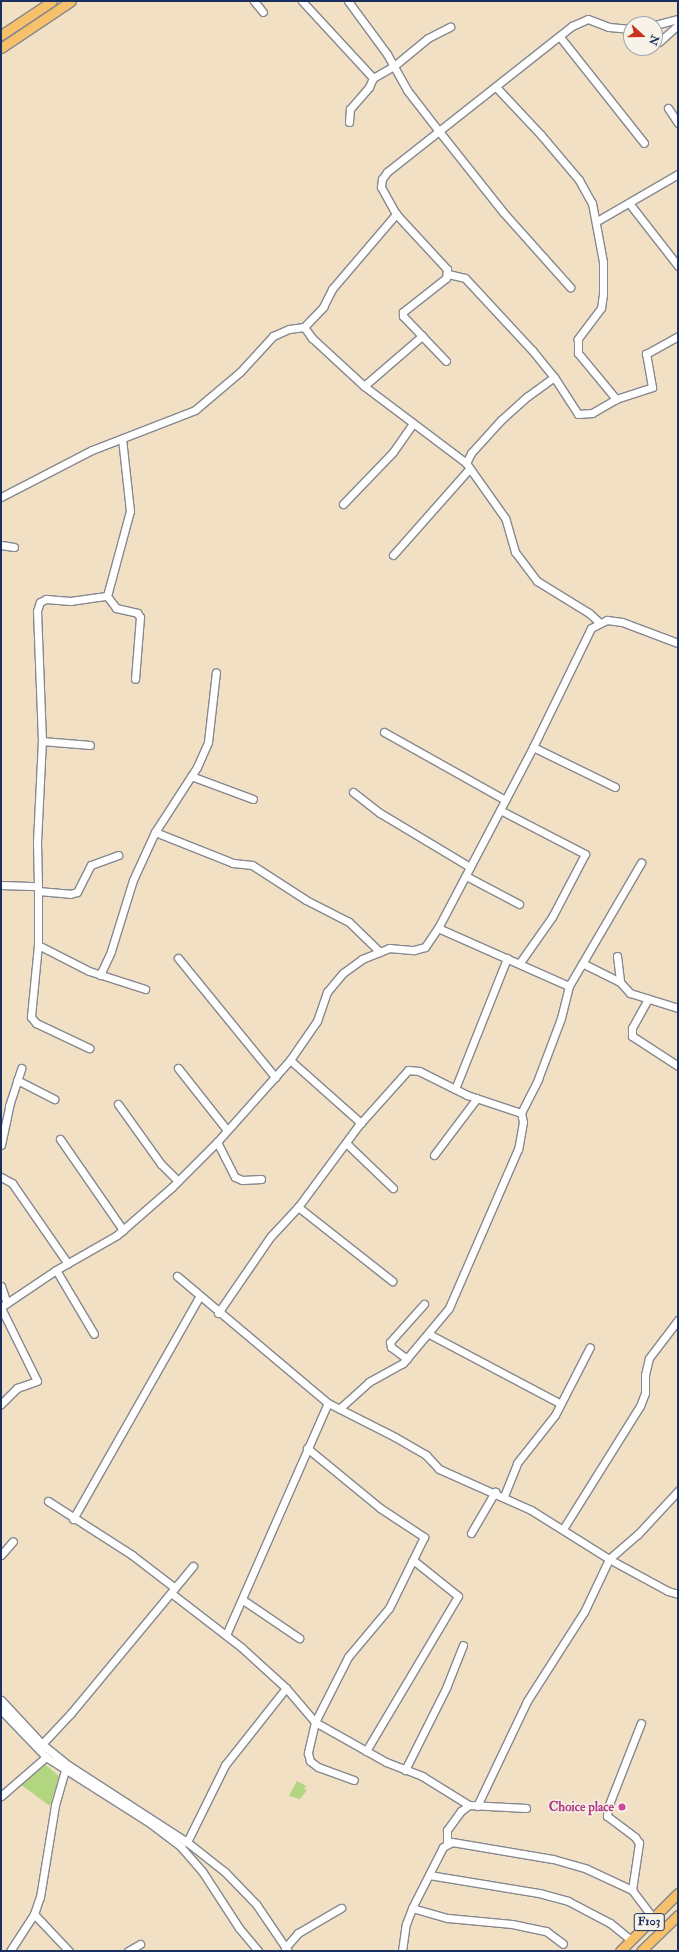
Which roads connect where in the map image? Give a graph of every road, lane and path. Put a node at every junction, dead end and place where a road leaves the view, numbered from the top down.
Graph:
1 (52, 1) edge
2 (254, 1) edge
3 (302, 1) edge
4 (348, 1) edge
5 (65, 2) edge
6 (263, 12) dead end
7 (678, 19) edge
8 (663, 23) edge
9 (678, 25) edge
10 (450, 27) dead end
11 (623, 28) edge
12 (1, 35) edge
13 (560, 37) junction
14 (663, 38) edge
15 (1, 48) edge
16 (394, 66) junction
17 (374, 78) junction
18 (496, 87) junction
19 (668, 108) dead end
20 (349, 122) dead end
21 (678, 123) edge
22 (438, 130) junction
23 (644, 144) dead end
24 (678, 174) edge
25 (629, 203) junction
26 (396, 214) junction
27 (597, 221) junction
28 (675, 258) edge
29 (678, 266) edge
30 (448, 274) junction
31 (570, 287) dead end
32 (304, 327) junction
33 (422, 336) junction
34 (678, 336) edge
35 (446, 361) dead end
36 (554, 377) junction
37 (364, 386) junction
38 (616, 399) junction
39 (413, 423) junction
40 (122, 439) junction
41 (468, 466) junction
42 (1, 497) edge
43 (343, 504) dead end
44 (1, 544) edge
45 (14, 547) dead end
46 (393, 555) dead end
47 (107, 596) junction
48 (600, 623) junction
49 (678, 643) edge
50 (216, 672) dead end
51 (135, 679) dead end
52 (384, 732) dead end
53 (42, 741) junction
54 (90, 745) dead end
55 (533, 747) junction
56 (192, 776) junction
57 (615, 787) dead end
58 (353, 792) dead end
59 (253, 799) dead end
60 (505, 800) junction
61 (500, 810) junction
62 (155, 832) junction
63 (118, 856) dead end
64 (641, 863) dead end
65 (470, 867) junction
66 (466, 876) junction
67 (1, 885) edge
68 (38, 889) junction
69 (520, 904) dead end
70 (438, 928) junction
71 (38, 945) junction
72 (380, 952) junction
73 (617, 956) dead end
74 (178, 958) dead end
75 (507, 958) junction
76 (519, 964) junction
77 (584, 964) junction
78 (100, 975) junction
79 (620, 982) junction
80 (569, 986) junction
81 (145, 989) dead end
82 (648, 999) junction
83 (678, 1008) edge
84 (89, 1048) dead end
85 (290, 1060) junction
86 (678, 1066) edge
87 (21, 1068) dead end
88 (178, 1068) dead end
89 (275, 1077) junction
90 (17, 1080) junction
91 (455, 1089) junction
92 (477, 1098) junction
93 (54, 1099) dead end
94 (118, 1104) dead end
95 (521, 1113) junction
96 (361, 1123) junction
97 (227, 1130) junction
98 (60, 1139) dead end
99 (217, 1142) junction
100 (346, 1143) junction
101 (1, 1145) edge
102 (434, 1155) dead end
103 (1, 1177) edge
104 (261, 1179) dead end
105 (178, 1181) junction
106 (393, 1188) dead end
107 (298, 1207) junction
108 (123, 1230) junction
109 (68, 1264) junction
110 (56, 1270) junction
111 (176, 1276) dead end
112 (392, 1280) dead end
113 (1, 1286) edge
114 (199, 1297) junction
115 (424, 1304) dead end
116 (3, 1306) edge
117 (218, 1313) junction
118 (678, 1320) edge
119 (94, 1334) dead end
120 (429, 1334) junction
121 (590, 1347) dead end
122 (407, 1359) junction
123 (328, 1403) junction
124 (1, 1404) edge
125 (561, 1404) junction
126 (339, 1410) junction
127 (307, 1448) junction
128 (678, 1491) edge
129 (495, 1492) junction
130 (504, 1496) junction
131 (48, 1502) dead end
132 (73, 1520) junction
133 (563, 1529) junction
134 (471, 1533) dead end
135 (12, 1541) dead end
136 (1, 1555) edge
137 (609, 1559) junction
138 (413, 1560) junction
139 (193, 1566) dead end
140 (173, 1591) junction
141 (678, 1594) edge
142 (243, 1600) junction
143 (226, 1635) junction
144 (300, 1638) dead end
145 (463, 1645) dead end
146 (286, 1688) junction
147 (1, 1700) edge
148 (1, 1710) edge
149 (315, 1722) junction
150 (641, 1723) dead end
151 (42, 1744) junction
152 (366, 1751) junction
153 (46, 1757) junction
154 (405, 1770) junction
155 (65, 1771) junction
156 (354, 1780) dead end
157 (1, 1796) edge
158 (469, 1805) junction
159 (477, 1806) junction
160 (526, 1808) dead end
161 (187, 1842) junction
162 (446, 1843) junction
163 (429, 1875) junction
164 (632, 1890) junction
165 (678, 1892) edge
166 (340, 1908) dead end
167 (412, 1908) junction
168 (34, 1914) junction
169 (678, 1915) edge
170 (653, 1918) junction
171 (631, 1940) junction
172 (140, 1944) dead end
173 (563, 1944) dead end
174 (287, 1949) edge
175 (10, 1951) edge
176 (69, 1951) edge
177 (128, 1951) edge
178 (258, 1951) edge
179 (402, 1951) edge
180 (620, 1951) edge
181 (641, 1951) edge

1 - 12 main road
2 - 6 street
3 - 17 street
4 - 16 street
5 - 15 main road
7 - 8 street
9 - 14 street
10 - 16 street
11 - 13 street
13 - 18 street
13 - 23 street
16 - 17 street
16 - 22 street
17 - 20 street
18 - 22 street
18 - 27 street
19 - 21 street
22 - 26 street
22 - 31 street
24 - 25 street
25 - 27 street
25 - 28 street
26 - 30 street
26 - 32 street
27 - 38 street
28 - 29 street
30 - 33 street
30 - 36 street
32 - 37 street
32 - 40 street
33 - 35 street
33 - 37 street
34 - 38 street
36 - 38 street
36 - 41 street
37 - 39 street
39 - 41 street
39 - 43 street
40 - 42 street
40 - 47 street
41 - 46 street
41 - 48 street
44 - 45 street
47 - 51 street
47 - 53 street
48 - 49 street
48 - 55 street
50 - 56 street
52 - 60 street
53 - 54 street
53 - 68 street
55 - 57 street
55 - 60 street
56 - 59 street
56 - 62 street
58 - 65 street
60 - 61 street
61 - 65 street
61 - 76 street
62 - 72 street
62 - 78 street
63 - 68 street
64 - 77 street
65 - 66 street
66 - 69 street
66 - 70 street
67 - 68 street
68 - 71 street
70 - 72 street
70 - 75 street
71 - 78 street
71 - 84 street
72 - 85 street
73 - 79 street
74 - 89 street
75 - 76 street
75 - 91 street
76 - 80 street
77 - 79 street
77 - 80 street
78 - 81 street
79 - 82 street
80 - 95 street
82 - 83 street
82 - 86 street
85 - 89 street
85 - 96 street
87 - 90 street
88 - 97 street
89 - 97 street
90 - 93 street
90 - 101 street
91 - 92 street
91 - 96 street
92 - 95 street
92 - 102 street
94 - 105 street
95 - 120 street
96 - 100 street
97 - 99 street
98 - 108 street
99 - 104 street
99 - 105 street
100 - 106 street
100 - 107 street
103 - 109 street
105 - 108 street
107 - 112 street
107 - 117 street
108 - 109 street
109 - 110 street
110 - 116 street
110 - 119 street
111 - 114 street
113 - 116 street
114 - 117 street
114 - 132 street
115 - 122 street
116 - 124 street
117 - 123 street
118 - 133 street
120 - 122 street
120 - 125 street
121 - 125 street
122 - 126 street
123 - 126 street
123 - 127 street
125 - 130 street
126 - 129 street
127 - 138 street
127 - 142 street
128 - 137 street
129 - 130 street
129 - 134 street
130 - 133 street
131 - 132 street
132 - 140 street
133 - 137 street
135 - 136 street
137 - 141 street
137 - 159 street
138 - 149 street
138 - 152 street
139 - 140 street
140 - 143 street
140 - 151 street
142 - 143 street
142 - 144 street
143 - 146 street
145 - 154 street
146 - 149 street
146 - 161 street
147 - 151 street
148 - 153 street
149 - 152 street
149 - 156 street
150 - 164 street
151 - 161 street
152 - 154 street
153 - 155 street
153 - 157 street
154 - 158 street
155 - 168 street
155 - 178 street
158 - 159 street
158 - 162 street
159 - 160 street
161 - 174 street
162 - 163 street
162 - 164 street
163 - 167 street
163 - 171 street
164 - 170 street
165 - 170 main road, F103
166 - 174 street
167 - 173 street
167 - 179 street
168 - 175 street
168 - 176 street
169 - 181 main road, F103
170 - 171 main road, F103
171 - 180 main road, F103
172 - 177 street

